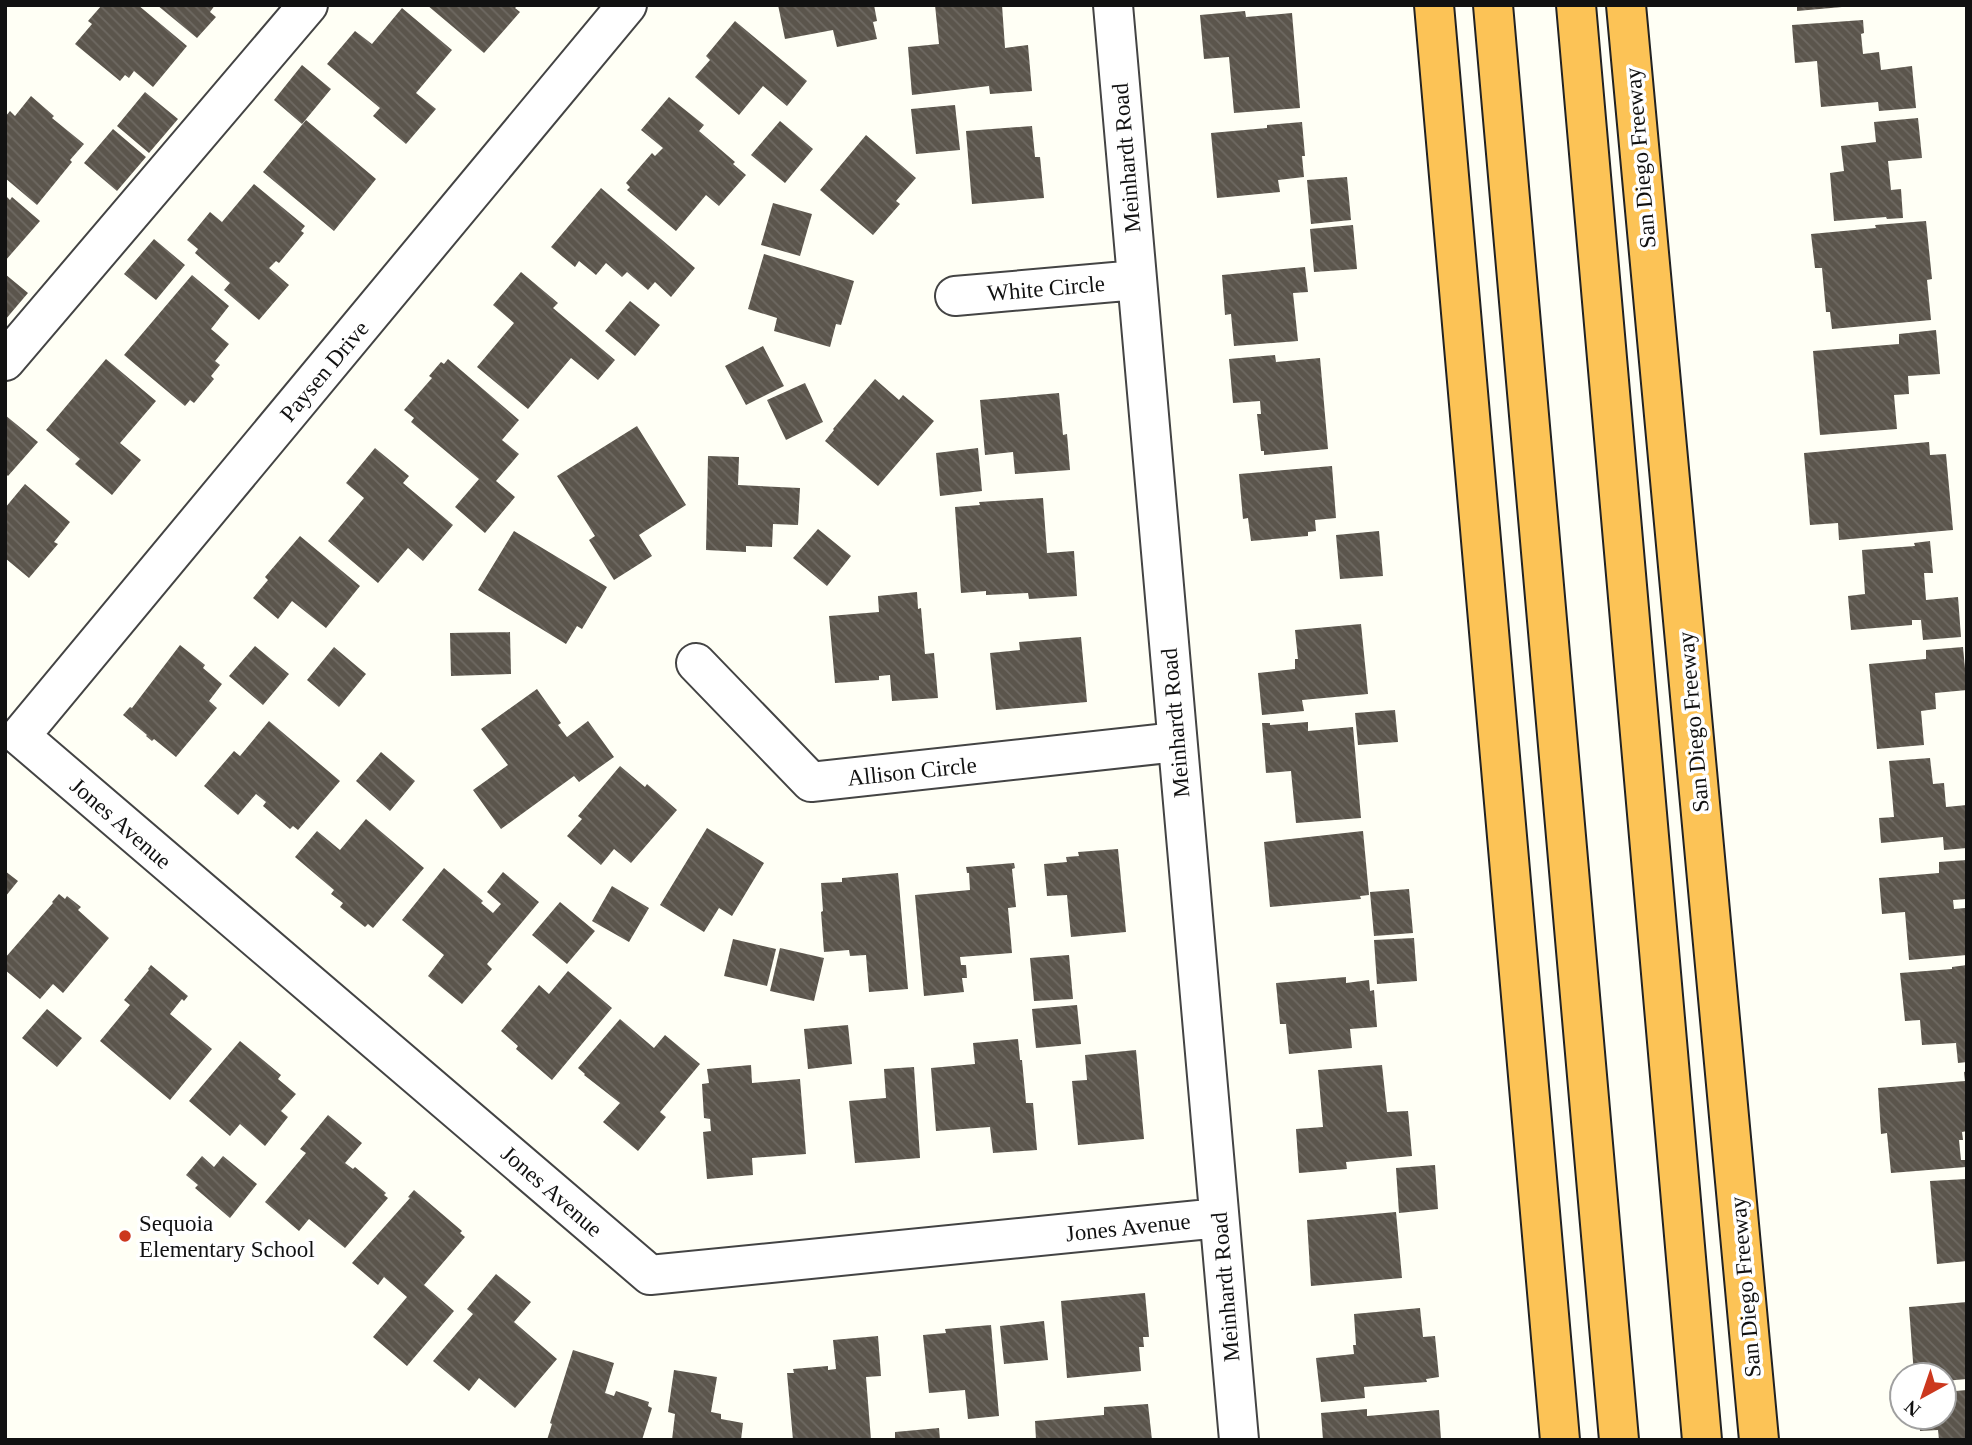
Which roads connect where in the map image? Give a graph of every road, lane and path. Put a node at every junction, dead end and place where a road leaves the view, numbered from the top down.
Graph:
1 (308, 5) edge
2 (627, 5) edge
3 (1113, 5) edge
4 (1434, 5) edge
5 (1493, 5) edge
6 (1576, 5) edge
7 (1626, 5) edge
8 (1137, 280) junction
9 (955, 296) dead end
10 (5, 361) edge
11 (696, 663) dead end
12 (20, 736) joint
13 (1177, 742) junction
14 (1219, 1218) junction
15 (1239, 1440) edge
16 (1560, 1440) edge
17 (1619, 1440) edge
18 (1702, 1440) edge
19 (1759, 1440) edge

1 - 10 street
2 - 12 street, Paysen Drive
3 - 8 street, Meinhardt Road
4 - 16 highway
5 - 17 highway
6 - 18 highway
7 - 19 highway, San Diego Freeway
8 - 9 street, White Circle
8 - 13 street, Meinhardt Road
11 - 13 street, Allison Circle
12 - 14 street, Jones Avenue
13 - 14 street, Meinhardt Road
14 - 15 street, Meinhardt Road

